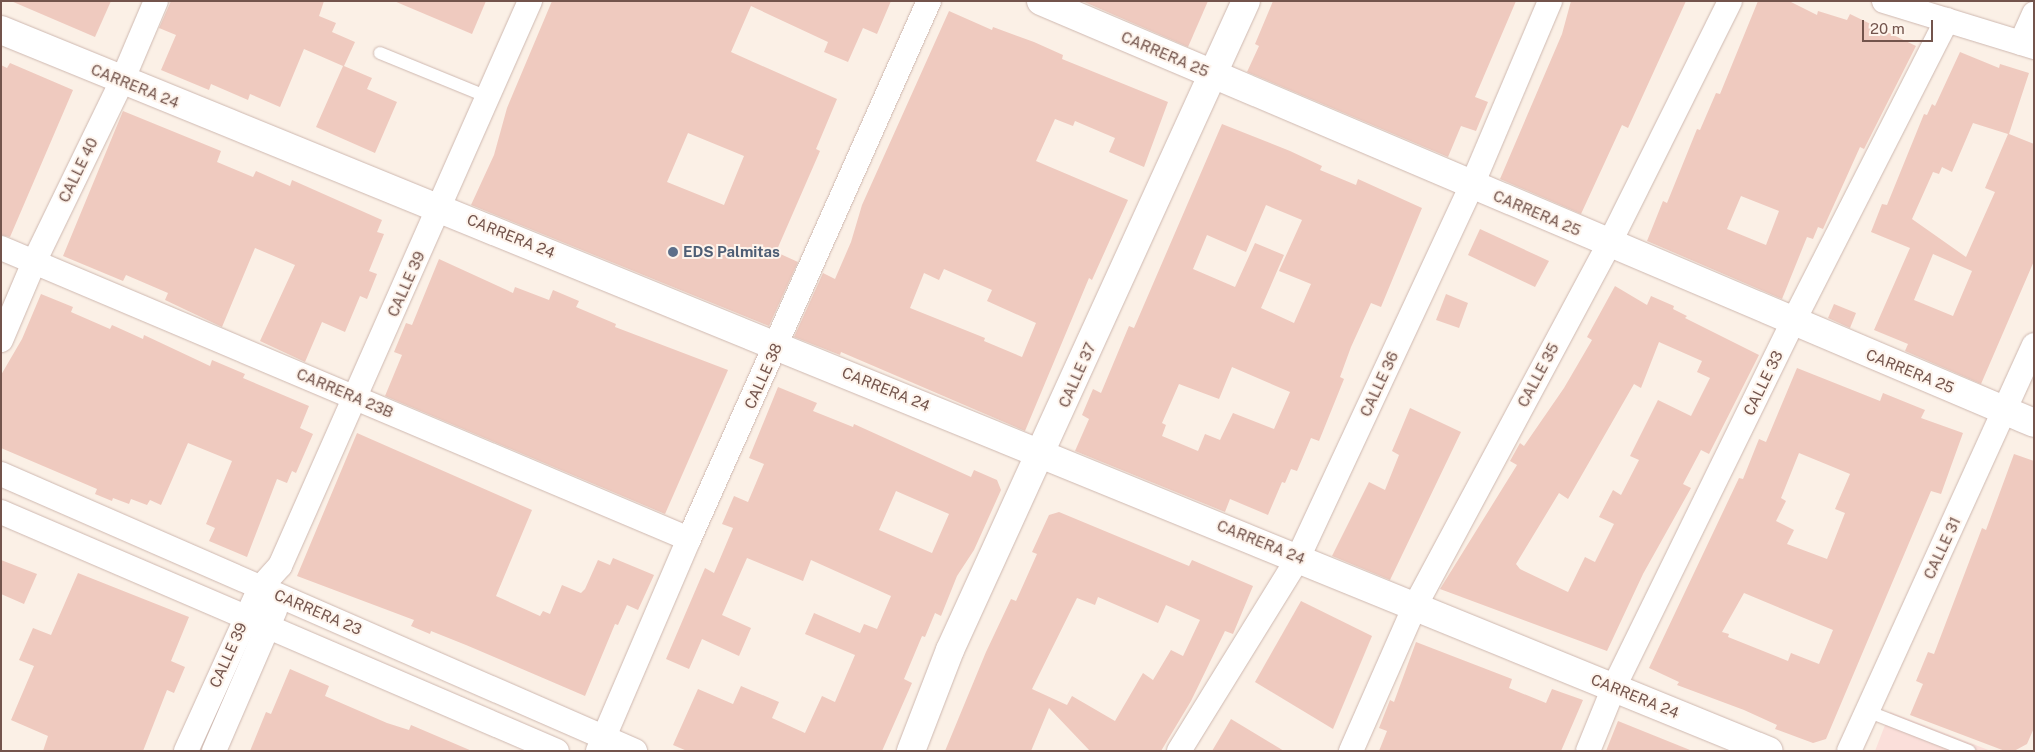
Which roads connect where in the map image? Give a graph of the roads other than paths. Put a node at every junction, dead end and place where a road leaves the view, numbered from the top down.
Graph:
1 (156, 1) edge
2 (530, 1) edge
3 (930, 1) edge
4 (1041, 1) edge
5 (1246, 1) edge
6 (1550, 1) edge
7 (1730, 1) edge
8 (1884, 1) edge
9 (2034, 14) edge
10 (1946, 20) junction
11 (1, 30) edge
12 (2027, 45) edge
13 (380, 53) dead end
14 (1213, 74) junction
15 (122, 81) junction
16 (488, 97) junction
17 (1472, 185) junction
18 (440, 207) junction
19 (1609, 244) junction
20 (1, 248) edge
21 (35, 260) junction
22 (1793, 322) junction
23 (1, 340) edge
24 (777, 345) junction
25 (2034, 345) edge
26 (356, 397) junction
27 (2005, 410) junction
28 (2034, 423) edge
29 (1042, 453) junction
30 (1, 474) edge
31 (1, 512) edge
32 (689, 539) junction
33 (1298, 558) junction
34 (270, 592) junction
35 (1415, 606) junction
36 (246, 615) junction
37 (269, 624) junction
38 (1614, 687) junction
39 (1867, 711) junction
40 (601, 744) edge
41 (1944, 746) edge
42 (186, 751) edge
43 (214, 751) edge
44 (557, 751) edge
45 (635, 751) edge
46 (911, 751) edge
47 (1180, 751) edge
48 (1351, 751) edge
49 (1588, 751) edge
50 (1769, 751) edge
51 (1849, 751) edge
52 (1969, 751) edge

1 - 15 street, CALLE 40
2 - 16 street, CALLE 39
3 - 24 street, CALLE 38
4 - 14 street, CARRERA 25
5 - 14 street, CALLE 37
6 - 17 street, CALLE 36
7 - 19 street, CALLE 35
8 - 10 street
9 - 12 street
10 - 12 street
10 - 22 street, CALLE 33
11 - 15 street, CARRERA 24
13 - 16 lane
14 - 17 street, CARRERA 25
14 - 29 street, CALLE 37
15 - 18 street, CARRERA 24
15 - 21 street, CALLE 40
16 - 18 street, CALLE 39
17 - 19 street, CARRERA 25
17 - 33 street, CALLE 36
18 - 24 street, CARRERA 24
18 - 26 street, CALLE 39
19 - 22 street, CARRERA 25
19 - 35 street, CALLE 35
20 - 21 street, CARRERA 23B
21 - 23 street, CALLE 40
21 - 26 street, CARRERA 23B
22 - 27 street, CARRERA 25
22 - 38 street, CALLE 33
24 - 29 street, CARRERA 24
24 - 32 street, CALLE 38
25 - 27 street, CALLE 31
26 - 32 street, CARRERA 23B
26 - 34 street, CALLE 39
27 - 28 street, CARRERA 25
27 - 39 street, CALLE 31
29 - 33 street, CARRERA 24
29 - 46 street, CALLE 37
30 - 34 street, CARRERA 23
31 - 36 street, CARRERA 23
32 - 40 street, CALLE 38
33 - 35 street, CARRERA 24
33 - 47 street, CALLE 36
34 - 36 street, CALLE 39
34 - 37 street, CALLE 39
34 - 40 street, CARRERA 23
35 - 38 street, CARRERA 24
35 - 48 street, CALLE 35
36 - 37 street, CARRERA 23
36 - 42 street, CALLE 39
37 - 43 street, CALLE 39
37 - 44 street, CARRERA 23
38 - 49 street, CALLE 33
38 - 50 street, CARRERA 24
39 - 41 lane
39 - 51 street, CALLE 31
40 - 45 street, CARRERA 23
41 - 52 lane

